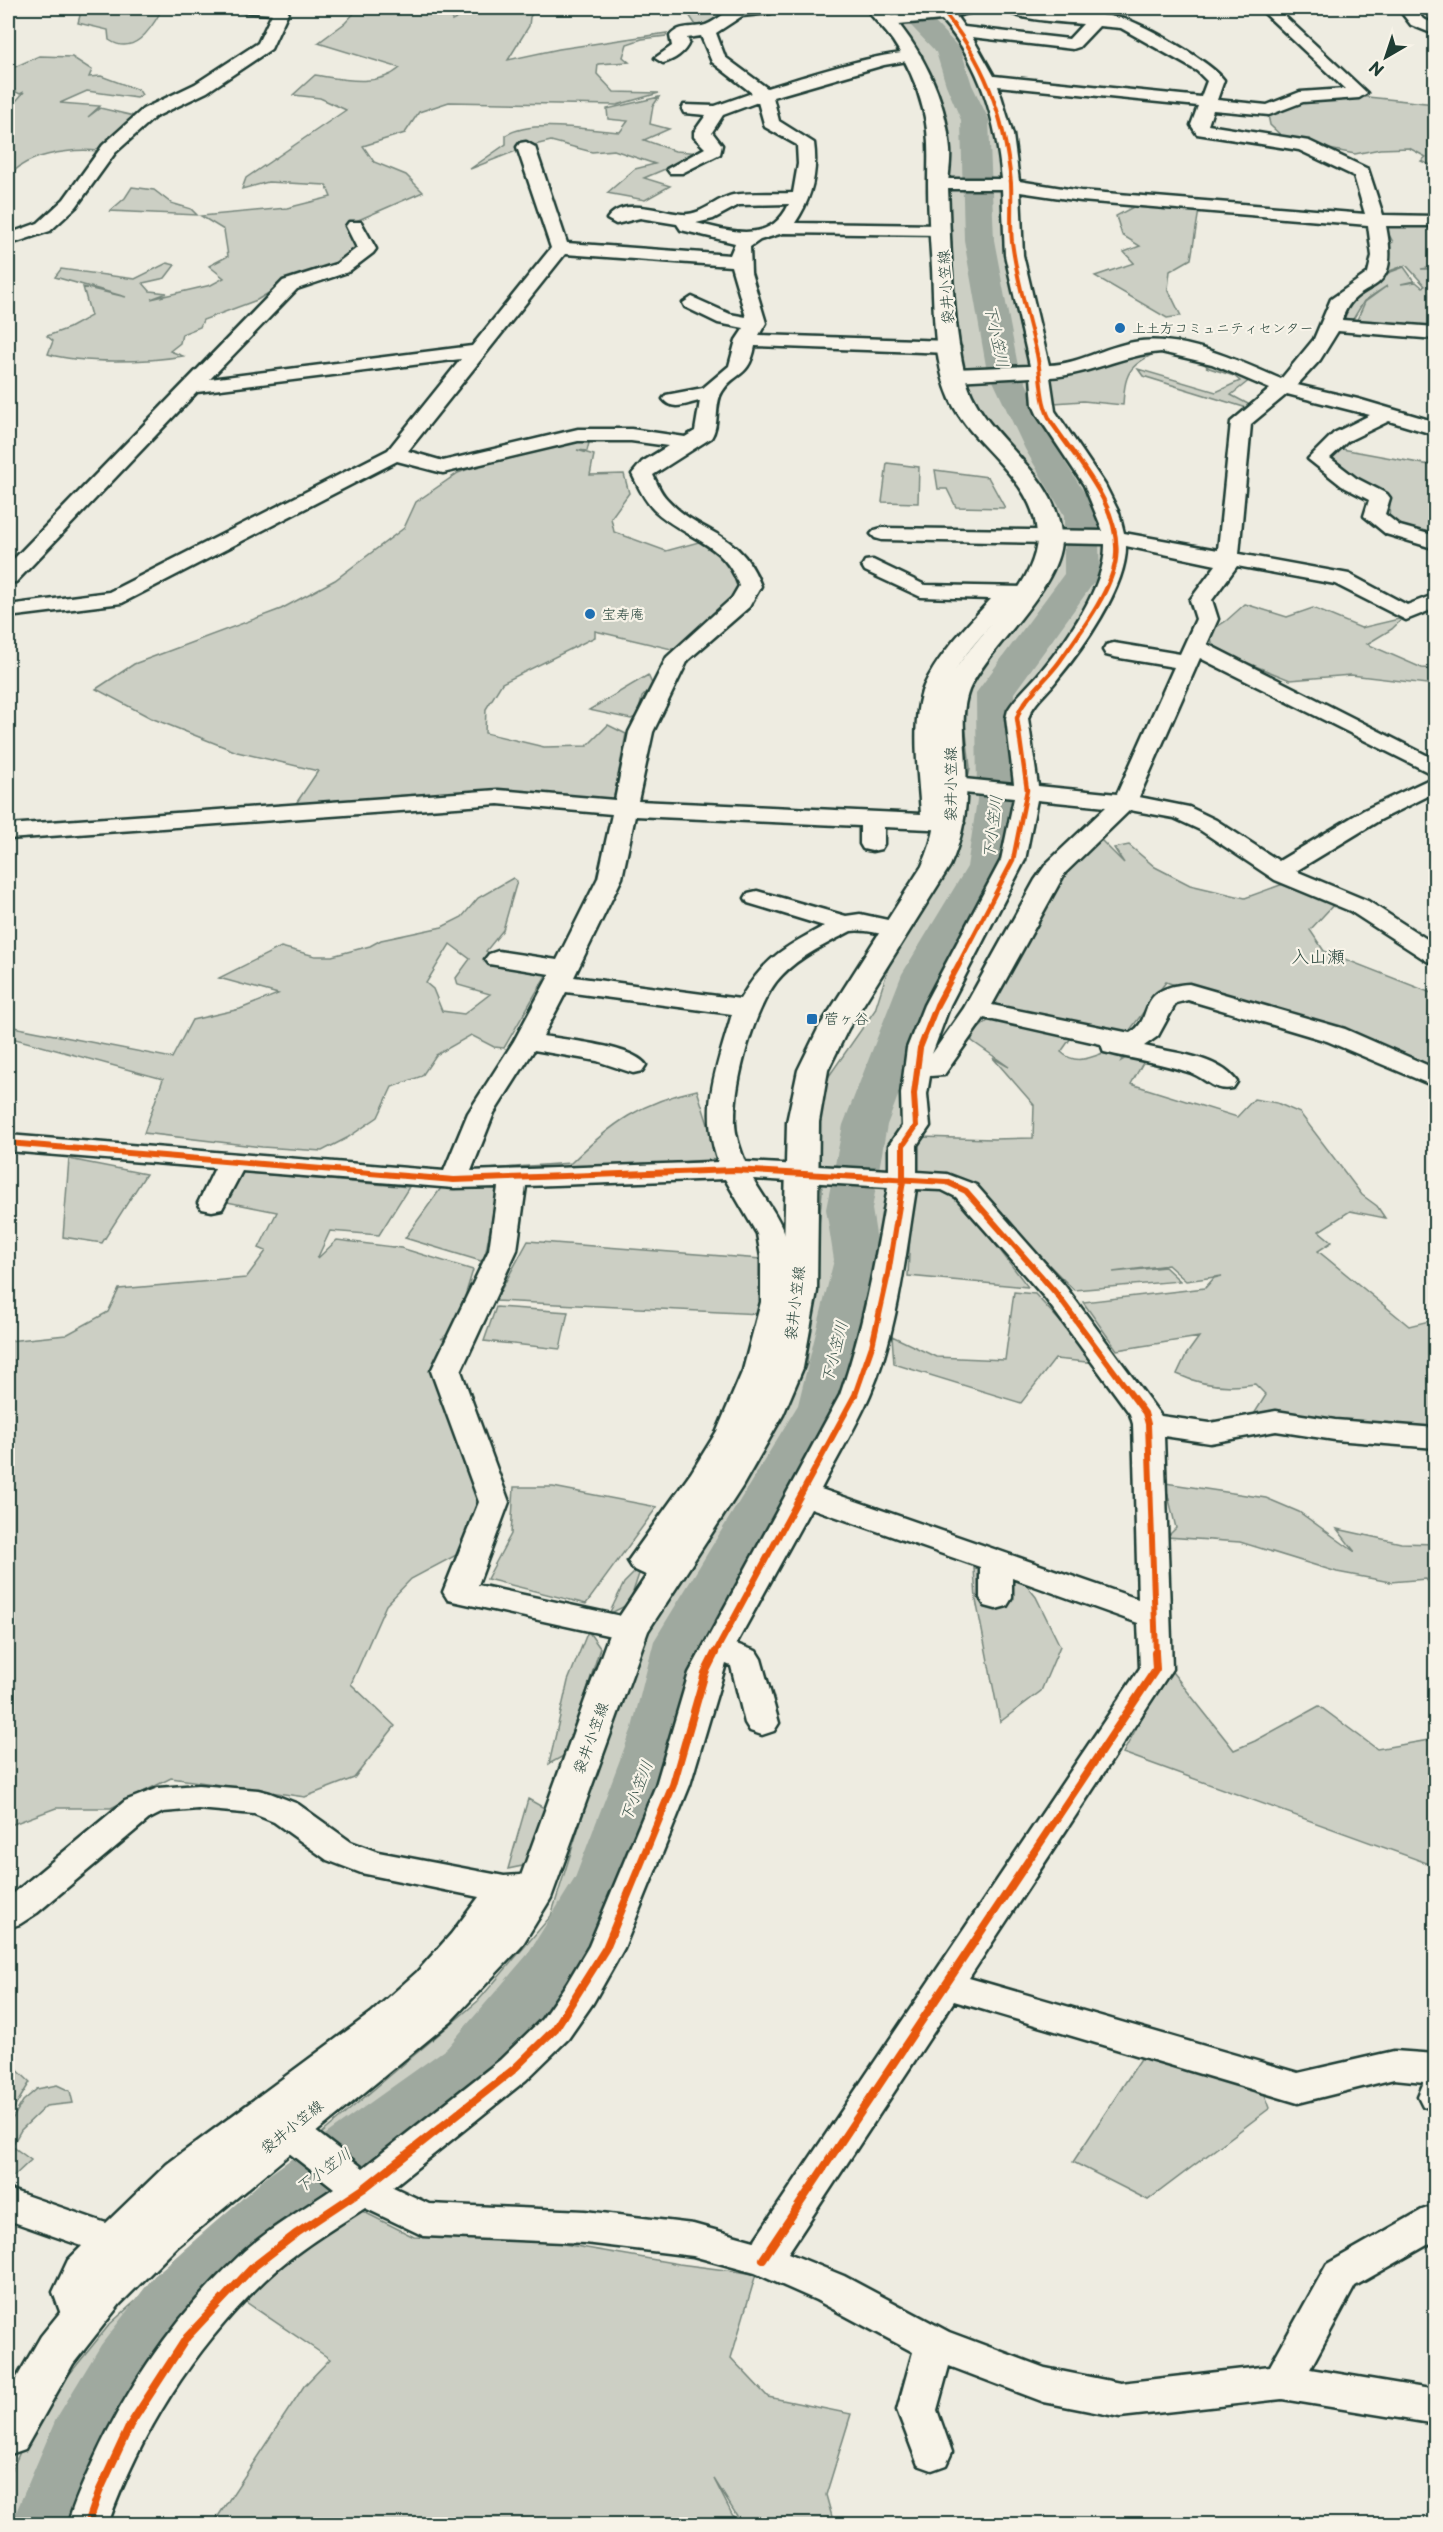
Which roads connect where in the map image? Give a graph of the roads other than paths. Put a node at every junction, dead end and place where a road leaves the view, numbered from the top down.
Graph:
1 (281, 8) edge
2 (771, 8) edge
3 (971, 8) edge
4 (1011, 8) edge
5 (1267, 8) edge
6 (1406, 8) edge
7 (250, 9) dead end
8 (737, 10) edge
9 (942, 12) edge
10 (886, 16) edge
11 (1126, 16) edge
12 (1095, 21) junction
13 (1436, 30) edge
14 (707, 31) junction
15 (960, 31) junction
16 (914, 56) junction
17 (663, 58) dead end
18 (206, 68) dead end
19 (230, 69) junction
20 (987, 80) junction
21 (764, 94) junction
22 (1206, 103) junction
23 (690, 109) dead end
24 (717, 111) junction
25 (526, 147) dead end
26 (676, 170) dead end
27 (938, 184) junction
28 (1007, 184) junction
29 (800, 198) junction
30 (616, 219) dead end
31 (683, 220) junction
32 (1376, 220) junction
33 (1436, 221) edge
34 (355, 226) dead end
35 (780, 228) junction
36 (941, 230) junction
37 (8, 240) edge
38 (747, 240) junction
39 (560, 248) junction
40 (740, 261) junction
41 (692, 303) dead end
42 (1334, 325) junction
43 (751, 333) junction
44 (1436, 333) edge
45 (477, 351) junction
46 (952, 361) junction
47 (1040, 372) junction
48 (193, 387) junction
49 (1285, 387) junction
50 (711, 393) junction
51 (676, 401) dead end
52 (1386, 415) junction
53 (1436, 429) edge
54 (688, 443) junction
55 (395, 454) junction
56 (882, 534) dead end
57 (1049, 537) junction
58 (1117, 538) junction
59 (1436, 543) edge
60 (1227, 557) junction
61 (873, 566) dead end
62 (8, 577) edge
63 (1017, 593) junction
64 (1436, 600) edge
65 (8, 610) edge
66 (1114, 650) dead end
67 (1191, 655) junction
68 (1436, 769) edge
69 (1436, 783) edge
70 (954, 785) junction
71 (1027, 790) junction
72 (1125, 802) junction
73 (625, 808) junction
74 (872, 819) junction
75 (943, 822) junction
76 (8, 832) edge
77 (872, 844) dead end
78 (1279, 871) junction
79 (757, 898) dead end
80 (845, 924) junction
81 (897, 929) junction
82 (1436, 956) edge
83 (498, 959) dead end
84 (562, 976) junction
85 (748, 1008) junction
86 (977, 1009) junction
87 (1108, 1037) junction
88 (527, 1041) junction
89 (633, 1065) dead end
90 (917, 1066) junction
91 (1436, 1078) edge
92 (1224, 1082) dead end
93 (8, 1143) edge
94 (232, 1162) junction
95 (734, 1170) junction
96 (801, 1176) junction
97 (513, 1179) junction
98 (454, 1180) junction
99 (903, 1181) junction
100 (212, 1203) dead end
101 (1148, 1424) junction
102 (1436, 1438) edge
103 (803, 1494) junction
104 (996, 1562) junction
105 (667, 1574) junction
106 (996, 1598) dead end
107 (1156, 1617) junction
108 (630, 1629) junction
109 (717, 1649) junction
110 (762, 1723) dead end
111 (521, 1888) junction
112 (8, 1916) edge
113 (946, 1986) junction
114 (1436, 2069) edge
115 (288, 2131) junction
116 (363, 2189) junction
117 (8, 2205) edge
118 (1436, 2221) edge
119 (112, 2241) junction
120 (763, 2259) junction
121 (81, 2319) junction
122 (935, 2344) junction
123 (1281, 2382) junction
124 (1436, 2407) edge
125 (8, 2435) edge
126 (932, 2452) dead end
127 (88, 2524) edge

1 - 7 street
1 - 19 street
2 - 8 street
3 - 9 street
4 - 12 street
5 - 22 street
6 - 13 street
8 - 14 street
9 - 10 street
9 - 15 street
10 - 16 main road, 袋井小笠線
11 - 12 street
11 - 22 street
12 - 15 street
14 - 17 street
14 - 21 street
15 - 20 street
16 - 21 street
16 - 27 main road, 袋井小笠線
18 - 19 street
19 - 37 street
20 - 22 street
20 - 28 street
21 - 24 street
21 - 29 street
22 - 32 street
23 - 24 street
24 - 26 street
25 - 39 street
27 - 28 street
27 - 36 main road, 袋井小笠線
28 - 32 street
28 - 47 street
29 - 31 street
29 - 35 street
30 - 31 street
31 - 38 street
32 - 33 street
32 - 42 street
34 - 48 street
35 - 36 street
35 - 38 street
36 - 46 main road, 袋井小笠線
38 - 40 street
39 - 40 street
39 - 45 street
40 - 43 street
41 - 43 street
42 - 44 street
42 - 49 street
43 - 46 street
43 - 50 street
45 - 48 street
45 - 55 street
46 - 47 street
46 - 57 main road, 袋井小笠線
47 - 49 street
47 - 58 street
48 - 62 street
49 - 52 street
49 - 60 street
50 - 51 street
50 - 54 street
52 - 53 street
52 - 59 street
54 - 55 street
54 - 73 street
55 - 65 street
56 - 57 street
57 - 58 street
57 - 63 main road, 袋井小笠線
58 - 60 street
58 - 71 street
60 - 64 street
60 - 67 street
61 - 63 street
63 - 70 main road, 袋井小笠線
63 - 75 street
66 - 67 street
67 - 68 street
67 - 72 street
69 - 78 street
70 - 71 street
70 - 75 main road, 袋井小笠線
71 - 72 street
71 - 90 street
72 - 78 street
72 - 86 street
73 - 74 street
73 - 76 street
73 - 84 street
74 - 75 street
74 - 77 street
75 - 81 main road, 袋井小笠線
78 - 82 street
79 - 80 street
80 - 81 street
80 - 85 street
81 - 96 main road, 袋井小笠線
83 - 84 street
84 - 85 street
84 - 88 street
85 - 95 street
86 - 87 street
86 - 90 street
87 - 91 street
87 - 92 street
88 - 89 street
88 - 98 street
90 - 99 street
93 - 94 street
94 - 98 street
94 - 100 street
95 - 96 street
95 - 97 street
95 - 105 street
96 - 99 street
96 - 105 main road, 袋井小笠線
97 - 98 street
97 - 108 street
99 - 101 street
99 - 103 street
101 - 102 street
101 - 107 street
103 - 104 street
103 - 109 street
104 - 106 street
104 - 107 street
105 - 108 main road, 袋井小笠線
107 - 113 street
108 - 111 main road, 袋井小笠線
109 - 110 street
109 - 116 street
111 - 112 street
111 - 115 main road, 袋井小笠線
111 - 119 street
113 - 114 street
113 - 120 street
115 - 116 street
115 - 121 main road, 袋井小笠線
116 - 120 street
116 - 127 street
117 - 119 street
118 - 123 street
119 - 121 street
120 - 122 street
121 - 125 main road, 袋井小笠線
122 - 123 street
122 - 126 street
123 - 124 street

